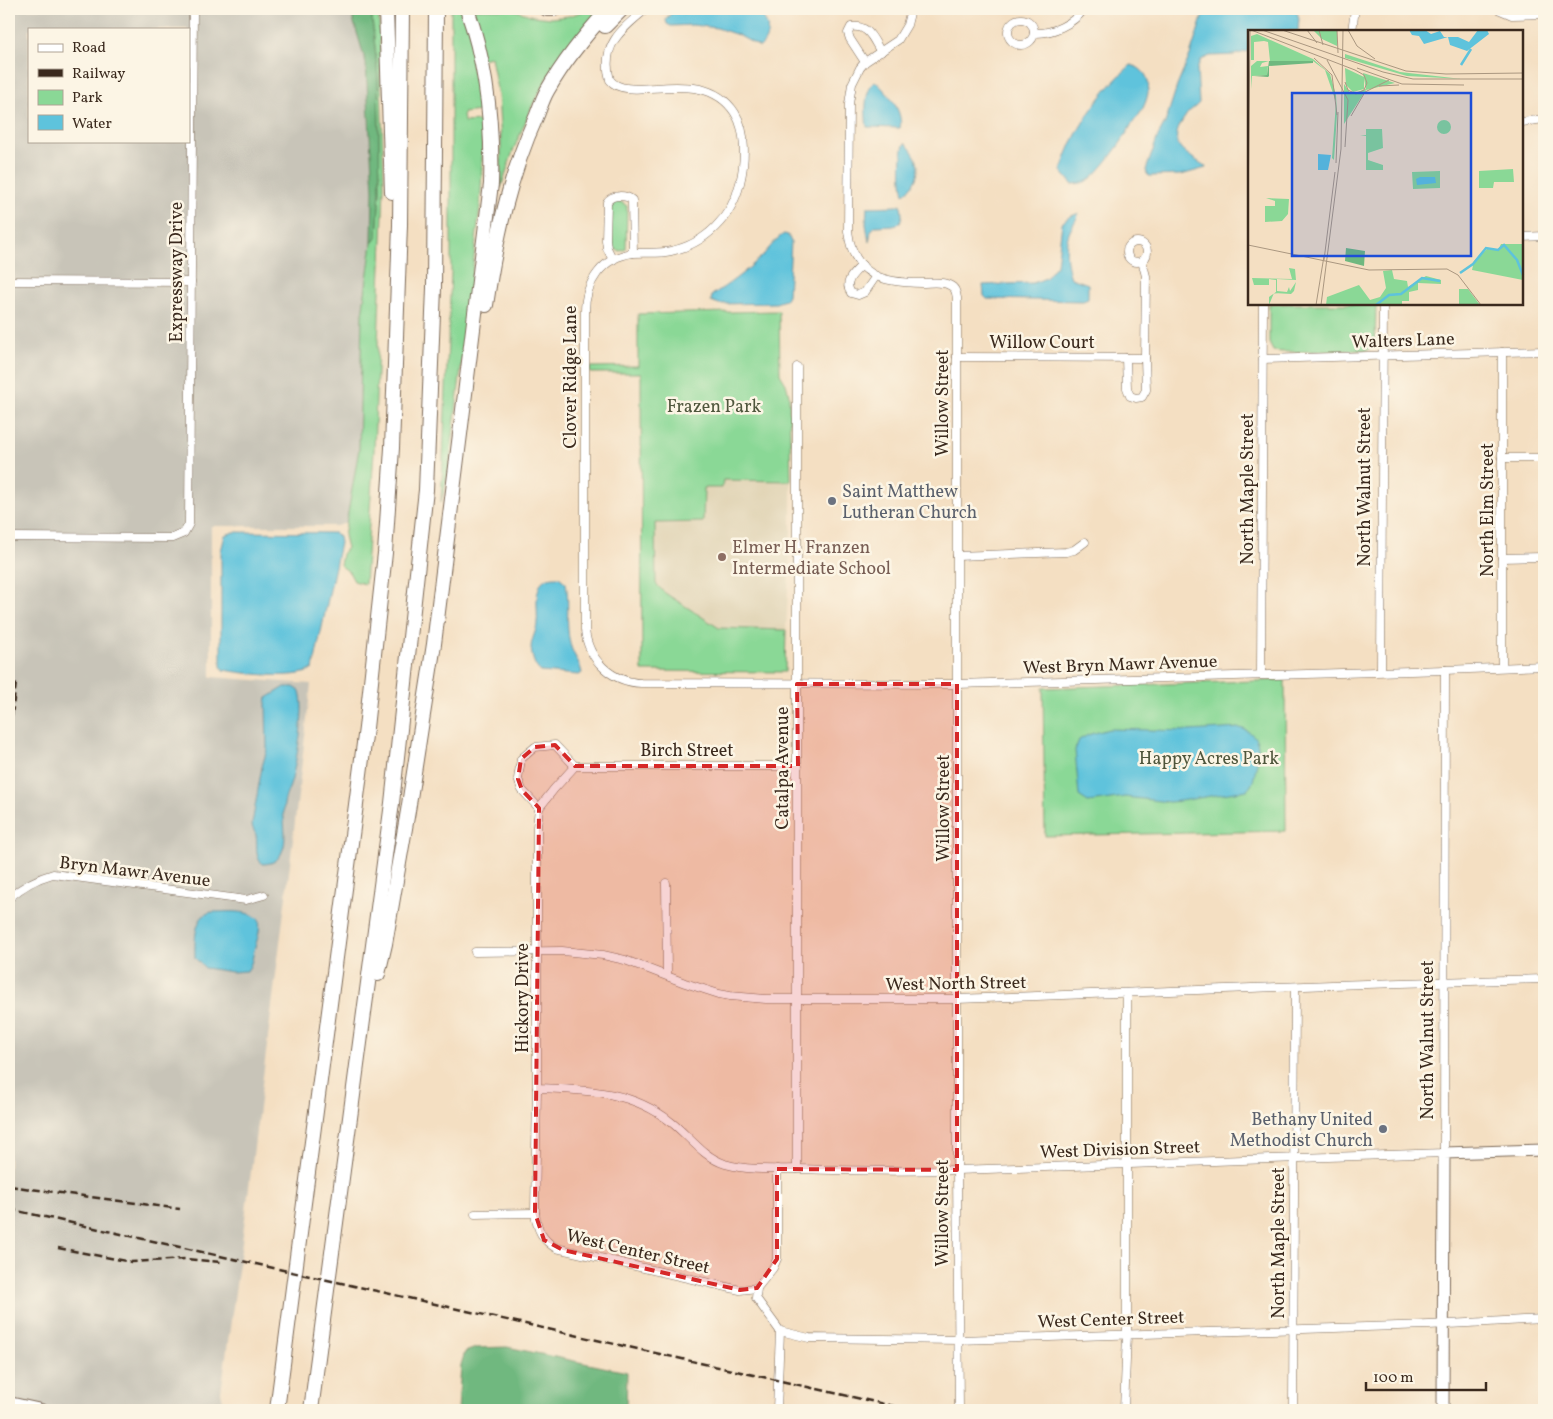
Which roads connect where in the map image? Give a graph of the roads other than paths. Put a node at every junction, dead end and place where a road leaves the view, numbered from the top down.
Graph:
1 (193, 9) edge
2 (386, 9) edge
3 (402, 9) edge
4 (436, 9) edge
5 (467, 9) edge
6 (548, 9) edge
7 (554, 9) edge
8 (609, 9) edge
9 (622, 9) edge
10 (646, 9) edge
11 (911, 9) edge
12 (1084, 9) edge
13 (1355, 9) edge
14 (1498, 9) edge
15 (1544, 14) edge
16 (1352, 30) edge
17 (1034, 33) dead end
18 (881, 52) junction
19 (865, 62) junction
20 (539, 111) junction
21 (1544, 119) edge
22 (1523, 122) edge
23 (1544, 236) edge
24 (1523, 237) edge
25 (633, 253) junction
26 (613, 260) junction
27 (1142, 261) dead end
28 (862, 265) junction
29 (876, 276) junction
30 (9, 281) edge
31 (191, 282) junction
32 (398, 295) junction
33 (1263, 305) edge
34 (1383, 305) edge
35 (1544, 351) edge
36 (1502, 352) junction
37 (1382, 356) junction
38 (957, 357) junction
39 (1126, 358) junction
40 (1145, 358) junction
41 (1263, 359) junction
42 (797, 367) dead end
43 (461, 431) junction
44 (1502, 458) junction
45 (1544, 458) edge
46 (9, 537) edge
47 (1085, 542) dead end
48 (957, 556) junction
49 (1544, 557) edge
50 (1502, 558) junction
51 (1544, 666) edge
52 (1502, 667) junction
53 (1445, 670) junction
54 (1381, 671) junction
55 (1261, 674) junction
56 (797, 684) junction
57 (957, 684) junction
58 (575, 766) junction
59 (798, 766) junction
60 (539, 808) junction
61 (666, 882) dead end
62 (264, 895) dead end
63 (9, 898) edge
64 (475, 952) dead end
65 (537, 952) junction
66 (666, 976) junction
67 (1544, 979) edge
68 (1444, 982) junction
69 (1295, 987) junction
70 (1128, 993) junction
71 (957, 999) junction
72 (797, 1000) junction
73 (360, 1050) junction
74 (537, 1088) junction
75 (1544, 1150) edge
76 (1444, 1153) junction
77 (1293, 1157) junction
78 (1128, 1163) junction
79 (797, 1169) junction
80 (777, 1170) junction
81 (957, 1170) junction
82 (535, 1213) junction
83 (474, 1214) dead end
84 (757, 1288) junction
85 (1544, 1319) edge
86 (1444, 1324) junction
87 (1293, 1328) junction
88 (780, 1331) junction
89 (1127, 1334) junction
90 (958, 1340) junction
91 (9, 1403) edge
92 (277, 1409) edge
93 (959, 1409) dead end
94 (41, 1410) edge
95 (311, 1410) edge
96 (777, 1410) edge
97 (1124, 1410) edge
98 (1292, 1410) edge
99 (1444, 1410) edge

1 - 31 street, Expressway Drive
2 - 32 highway
3 - 32 highway
4 - 73 highway
5 - 43 highway
6 - 7 highway
8 - 20 highway
9 - 20 highway
10 - 25 street, Clover Ridge Lane
11 - 18 street, Willow Street
12 - 17 street
13 - 16 street
14 - 15 street
18 - 19 street, Willow Street
18 - 19 street
19 - 28 street, Willow Street
20 - 43 highway
21 - 22 street
23 - 24 street
25 - 26 street, Clover Ridge Lane
25 - 26 street
26 - 56 street, Clover Ridge Lane
27 - 40 street
28 - 29 street, Willow Street
28 - 29 street
29 - 38 street, Willow Street
30 - 31 street
31 - 46 street, Expressway Drive
32 - 92 highway
33 - 41 street, North Maple Street
34 - 37 street, North Walnut Street
35 - 36 street, Walters Lane
36 - 37 street, Walters Lane
36 - 44 street, North Elm Street
37 - 41 street, Walters Lane
37 - 54 street, North Walnut Street
38 - 39 street, Willow Court
38 - 48 street, Willow Street
39 - 40 street, Willow Court
39 - 40 street
41 - 55 street, North Maple Street
42 - 56 street, Catalpa Avenue
43 - 73 highway
44 - 45 street
44 - 50 street, North Elm Street
47 - 48 street
48 - 57 street, Willow Street
49 - 50 street
50 - 52 street, North Elm Street
51 - 52 street, West Bryn Mawr Avenue
52 - 53 street, West Bryn Mawr Avenue
53 - 54 street, West Bryn Mawr Avenue
53 - 68 street, North Walnut Street
54 - 55 street, West Bryn Mawr Avenue
55 - 57 street, West Bryn Mawr Avenue
56 - 57 street, West Bryn Mawr Avenue
56 - 59 street, Catalpa Avenue
57 - 71 street, Willow Street
58 - 59 street, Birch Street
58 - 60 street
58 - 60 street
59 - 72 street, Catalpa Avenue
60 - 65 street, Hickory Drive
61 - 66 street
62 - 63 street, Bryn Mawr Avenue
64 - 65 street, West North Street
65 - 66 street, West North Street
65 - 74 street, Hickory Drive
66 - 72 street, West North Street
67 - 68 street, West North Street
68 - 69 street, West North Street
68 - 76 street, North Walnut Street
69 - 70 street, West North Street
69 - 77 street, North Maple Street
70 - 71 street, West North Street
70 - 78 street
71 - 72 street, West North Street
71 - 81 street, Willow Street
72 - 79 street, Catalpa Avenue
73 - 95 highway
74 - 80 street
74 - 82 street, Hickory Drive
75 - 76 street
76 - 77 street, West Division Street
76 - 86 street, North Walnut Street
77 - 78 street, West Division Street
77 - 87 street, North Maple Street
78 - 81 street, West Division Street
78 - 89 street
79 - 80 street, West Division Street
79 - 81 street, West Division Street
80 - 84 street
81 - 90 street, Willow Street
82 - 83 street
82 - 84 street, West Center Street
84 - 88 street
85 - 86 street, West Center Street
86 - 87 street, West Center Street
86 - 99 street, North Walnut Street
87 - 89 street, West Center Street
87 - 98 street, North Maple Street
88 - 90 street, West Center Street
88 - 96 street
89 - 90 street, West Center Street
89 - 97 street
90 - 93 street, Willow Street
91 - 94 main road

